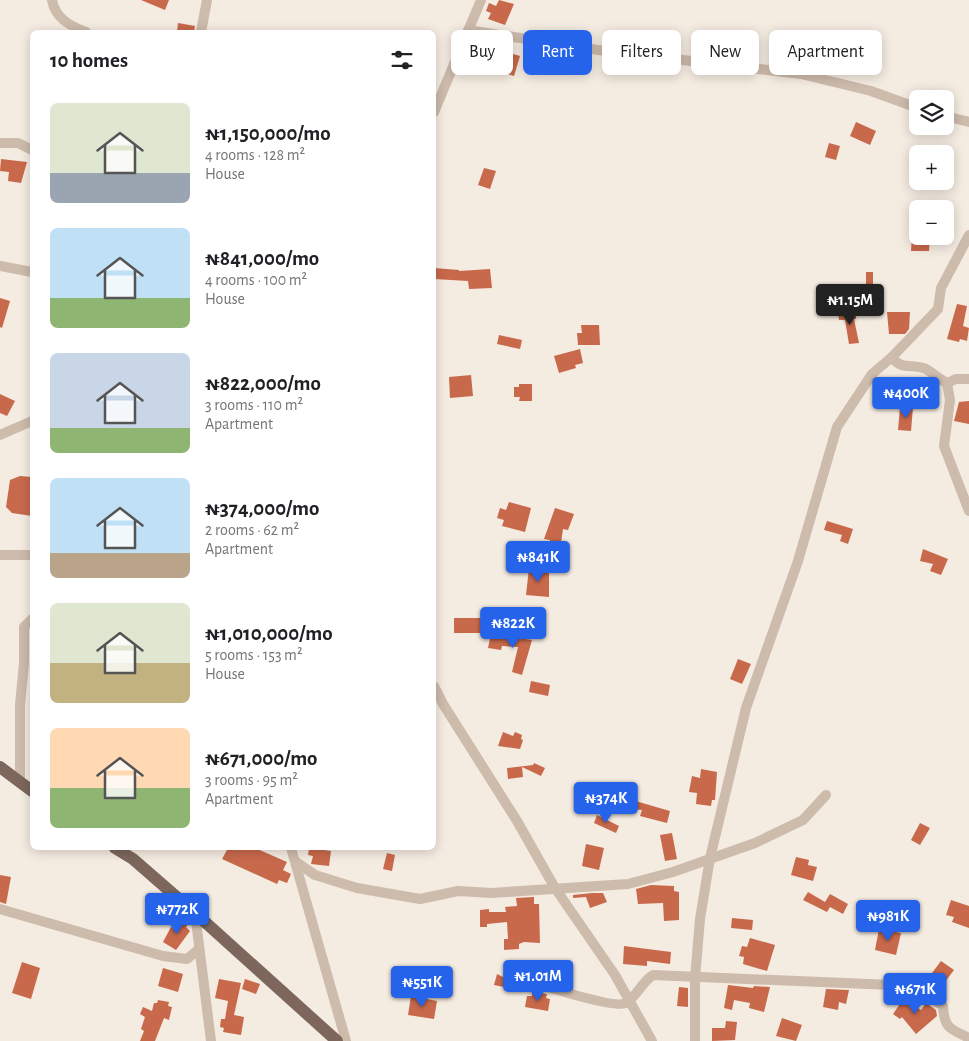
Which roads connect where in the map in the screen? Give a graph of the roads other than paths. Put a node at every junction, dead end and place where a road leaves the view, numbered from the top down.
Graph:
1 (52, 0) edge
2 (207, 0) edge
3 (481, 0) edge
4 (81, 30) edge
5 (201, 30) edge
6 (468, 30) edge
7 (513, 37) edge
8 (451, 71) edge
9 (909, 105) edge
10 (436, 107) edge
11 (954, 118) edge
12 (969, 122) edge
13 (0, 143) edge
14 (30, 149) edge
15 (969, 235) edge
16 (0, 266) edge
17 (30, 272) edge
18 (892, 357) junction
19 (969, 379) edge
20 (946, 383) junction
21 (30, 422) edge
22 (0, 435) edge
23 (968, 508) edge
24 (0, 555) edge
25 (30, 555) edge
26 (30, 620) edge
27 (436, 689) edge
28 (0, 767) edge
29 (20, 783) junction
30 (30, 790) edge
31 (826, 796) dead end
32 (118, 850) edge
33 (292, 850) edge
34 (710, 858) junction
35 (296, 862) junction
36 (555, 888) junction
37 (0, 909) edge
38 (194, 913) junction
39 (199, 948) junction
40 (508, 974) dead end
41 (696, 978) junction
42 (629, 1000) junction
43 (969, 1038) edge
44 (211, 1041) edge
45 (337, 1041) edge
46 (346, 1041) edge
47 (652, 1041) edge
48 (695, 1041) edge

1 - 4 street
2 - 5 street
3 - 6 street
7 - 9 street
8 - 10 street
11 - 12 street
13 - 14 street
15 - 18 street
16 - 17 street
18 - 20 street
18 - 34 street
19 - 20 street
20 - 23 street
21 - 22 street
24 - 25 street
26 - 29 street
27 - 36 street
28 - 29 main road
29 - 30 main road
31 - 34 street
32 - 38 main road
33 - 35 street
34 - 36 street
34 - 41 street
35 - 36 street
35 - 46 street
36 - 42 street
37 - 39 street
38 - 39 street
38 - 45 main road
39 - 44 street
40 - 42 street
41 - 42 street
41 - 43 street
41 - 48 street
42 - 47 street

